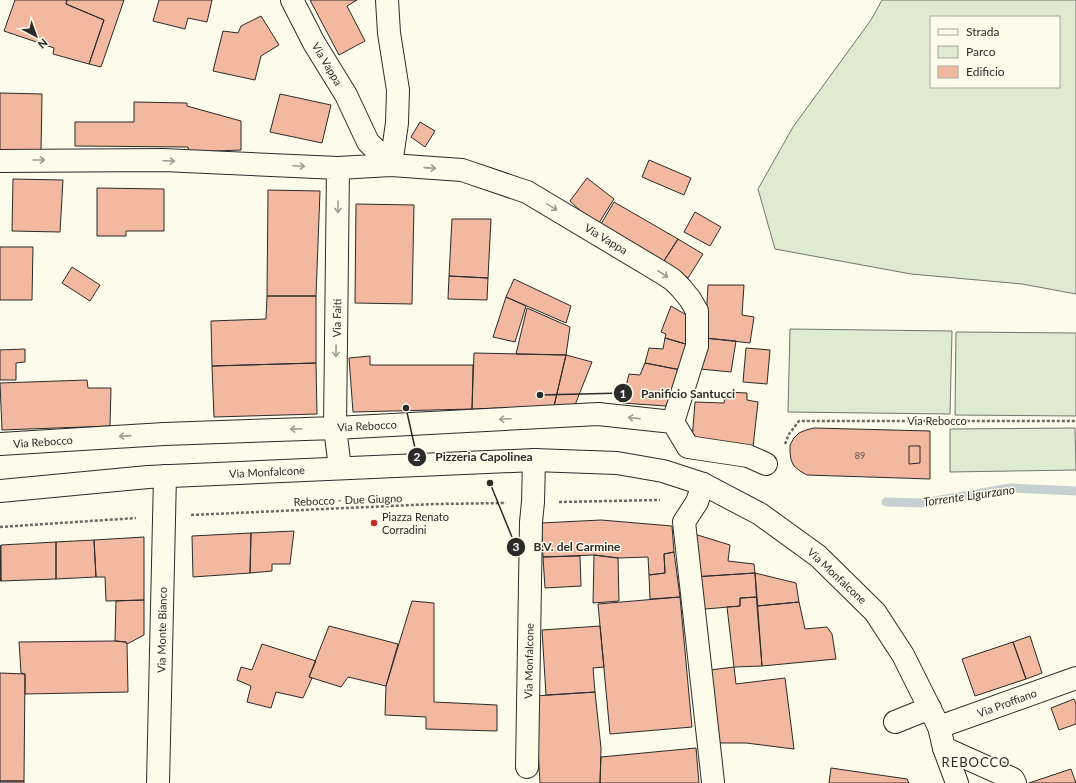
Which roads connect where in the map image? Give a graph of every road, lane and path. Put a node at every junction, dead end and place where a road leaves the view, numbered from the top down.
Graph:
1 (292, 0) edge
2 (387, 0) edge
3 (0, 160) edge
4 (391, 165) junction
5 (338, 168) junction
6 (799, 421) dead end
7 (1076, 421) edge
8 (673, 422) junction
9 (335, 428) junction
10 (0, 444) edge
11 (534, 460) junction
12 (766, 464) dead end
13 (340, 468) junction
14 (165, 476) junction
15 (0, 491) edge
16 (700, 493) junction
17 (533, 502) junction
18 (164, 516) junction
19 (0, 527) edge
20 (1076, 678) edge
21 (934, 718) junction
22 (895, 722) dead end
23 (944, 748) junction
24 (527, 767) dead end
25 (713, 782) edge
26 (158, 783) edge
27 (956, 783) edge
28 (1015, 783) edge

1 - 4 street, Via Vappa
2 - 4 street
3 -> 5 street, Via Vappa
4 - 5 street, Via Vappa
4 -> 8 street, Via Vappa
5 -> 9 street, Via Faiti
6 - 7 path, Via Rebocco
8 -> 9 street, Via Rebocco
8 - 12 street
9 -> 10 street, Via Rebocco
9 - 13 street, Via Faiti
11 - 13 street, Via Monfalcone
11 - 16 street, Via Monfalcone
11 - 17 street, Via Monfalcone
13 - 14 street, Via Monfalcone
14 - 15 street, Via Monfalcone
14 - 18 street, Via Monte Bianco
16 - 17 path, Rebocco - Due Giugno
16 - 21 street, Via Monfalcone
16 - 25 street
17 - 18 path, Rebocco - Due Giugno
17 - 24 street, Via Monfalcone
18 - 19 path, Rebocco - Due Giugno
18 - 26 street, Via Monte Bianco
20 - 21 street, Via Proffiano
21 - 22 street
21 - 23 street, Via Monfalcone
23 - 27 street, Via Monfalcone
23 - 28 street

